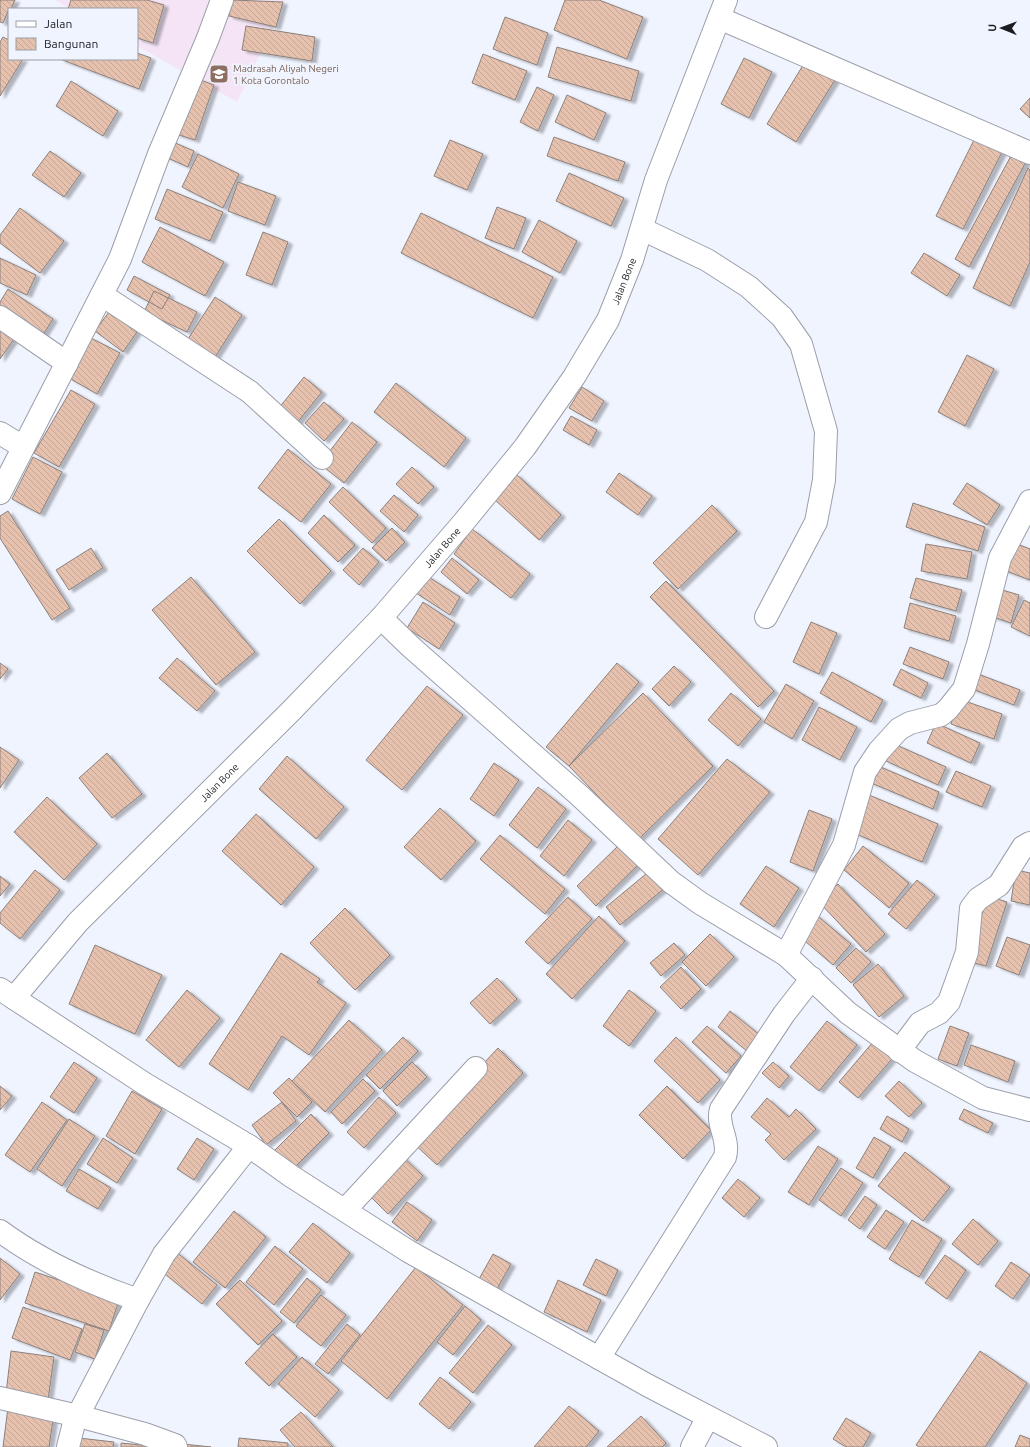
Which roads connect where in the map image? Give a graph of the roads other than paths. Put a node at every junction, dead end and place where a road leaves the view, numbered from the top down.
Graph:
1 (222, 0) edge
2 (722, 9) edge
3 (1030, 154) edge
4 (642, 228) junction
5 (102, 295) junction
6 (0, 317) edge
7 (67, 363) junction
8 (0, 433) edge
9 (24, 447) junction
10 (322, 458) dead end
11 (0, 493) edge
12 (1030, 501) edge
13 (766, 617) dead end
14 (381, 618) junction
15 (1030, 843) edge
16 (786, 955) junction
17 (812, 978) junction
18 (7, 994) edge
19 (899, 1051) junction
20 (476, 1068) dead end
21 (1030, 1110) edge
22 (249, 1146) junction
23 (345, 1210) junction
24 (0, 1231) edge
25 (138, 1300) junction
26 (599, 1358) junction
27 (0, 1398) edge
28 (78, 1416) junction
29 (708, 1417) junction
30 (68, 1447) edge
31 (176, 1447) edge
32 (692, 1447) edge
33 (766, 1447) edge

1 - 5 street
2 - 3 street
2 - 4 street, Jalan Bone
4 - 13 street
4 - 14 street, Jalan Bone
5 - 7 street
5 - 10 street
6 - 7 street
7 - 9 street
8 - 9 street
9 - 11 street
12 - 16 street
14 - 16 street
14 - 18 street, Jalan Bone
15 - 19 street
16 - 17 street
17 - 19 street
17 - 26 street
18 - 22 street
19 - 21 street
20 - 23 street
22 - 23 street
22 - 25 street
23 - 26 street
24 - 25 street
25 - 28 street
26 - 29 street
27 - 28 street
28 - 30 street
28 - 31 street
29 - 32 street
29 - 33 street

